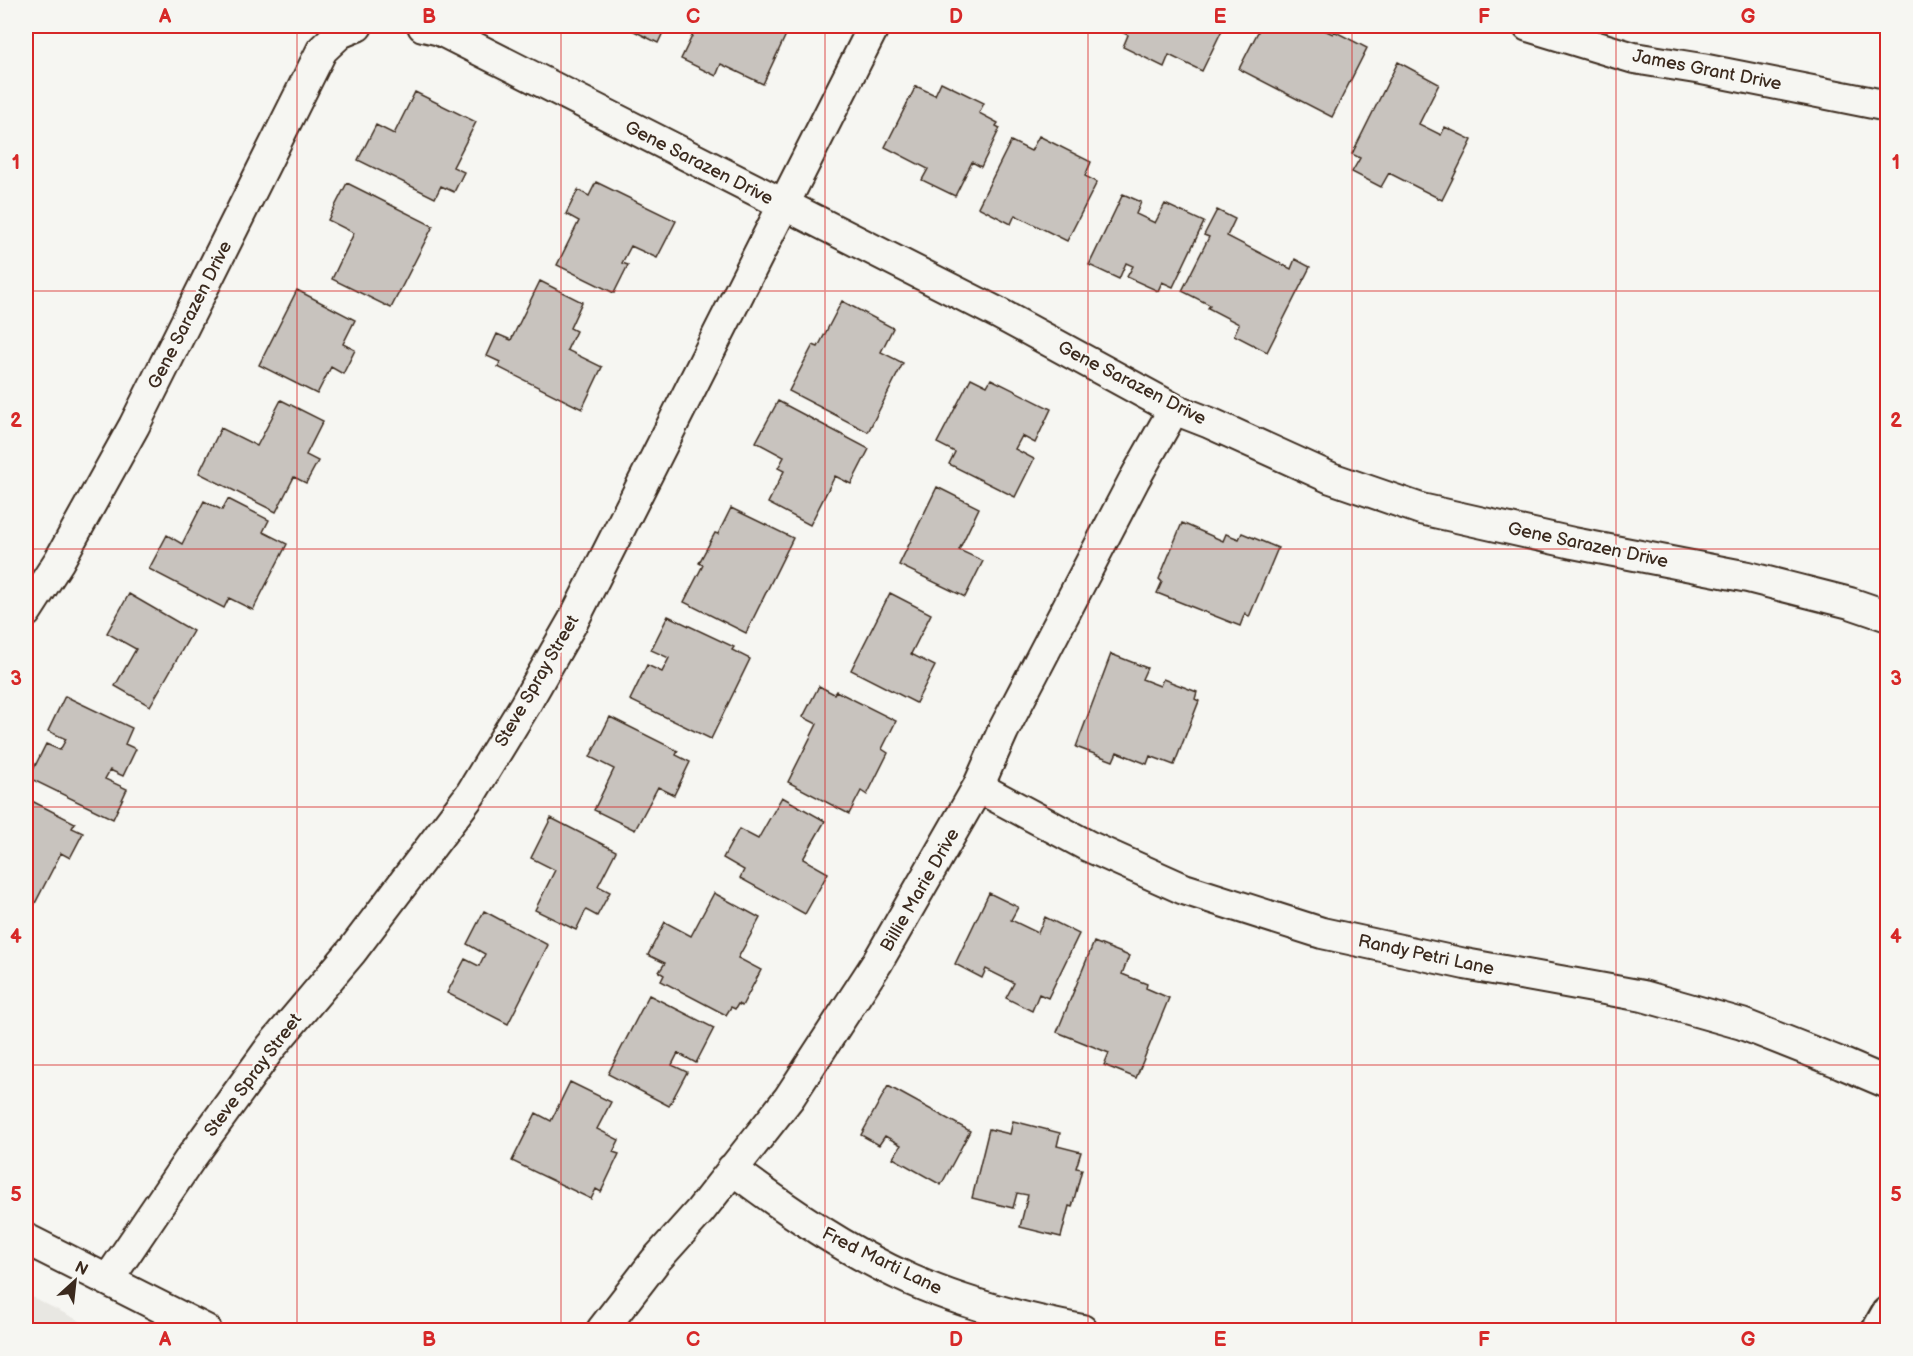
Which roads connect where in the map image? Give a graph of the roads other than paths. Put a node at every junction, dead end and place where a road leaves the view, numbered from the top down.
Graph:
1 (357, 26) edge
2 (423, 26) edge
3 (874, 26) edge
4 (1528, 26) edge
5 (1887, 106) edge
6 (784, 206) junction
7 (1174, 409) junction
8 (26, 612) edge
9 (1887, 616) edge
10 (978, 787) junction
11 (1887, 1083) edge
12 (732, 1169) junction
13 (26, 1239) edge
14 (108, 1280) junction
15 (1887, 1314) edge
16 (206, 1330) edge
17 (602, 1330) edge
18 (1082, 1330) edge
19 (1879, 1330) edge

1 - 8 street, Gene Sarazen Drive
2 - 6 street, Gene Sarazen Drive
3 - 6 street, Steve Spray Street
4 - 5 street, James Grant Drive
6 - 7 street, Gene Sarazen Drive
6 - 14 street, Steve Spray Street
7 - 9 street, Gene Sarazen Drive
7 - 10 street, Billie Marie Drive
10 - 11 street, Randy Petri Lane
10 - 12 street, Billie Marie Drive
12 - 17 street, Billie Marie Drive
12 - 18 street, Fred Marti Lane
13 - 14 street
14 - 16 street
15 - 19 main road

